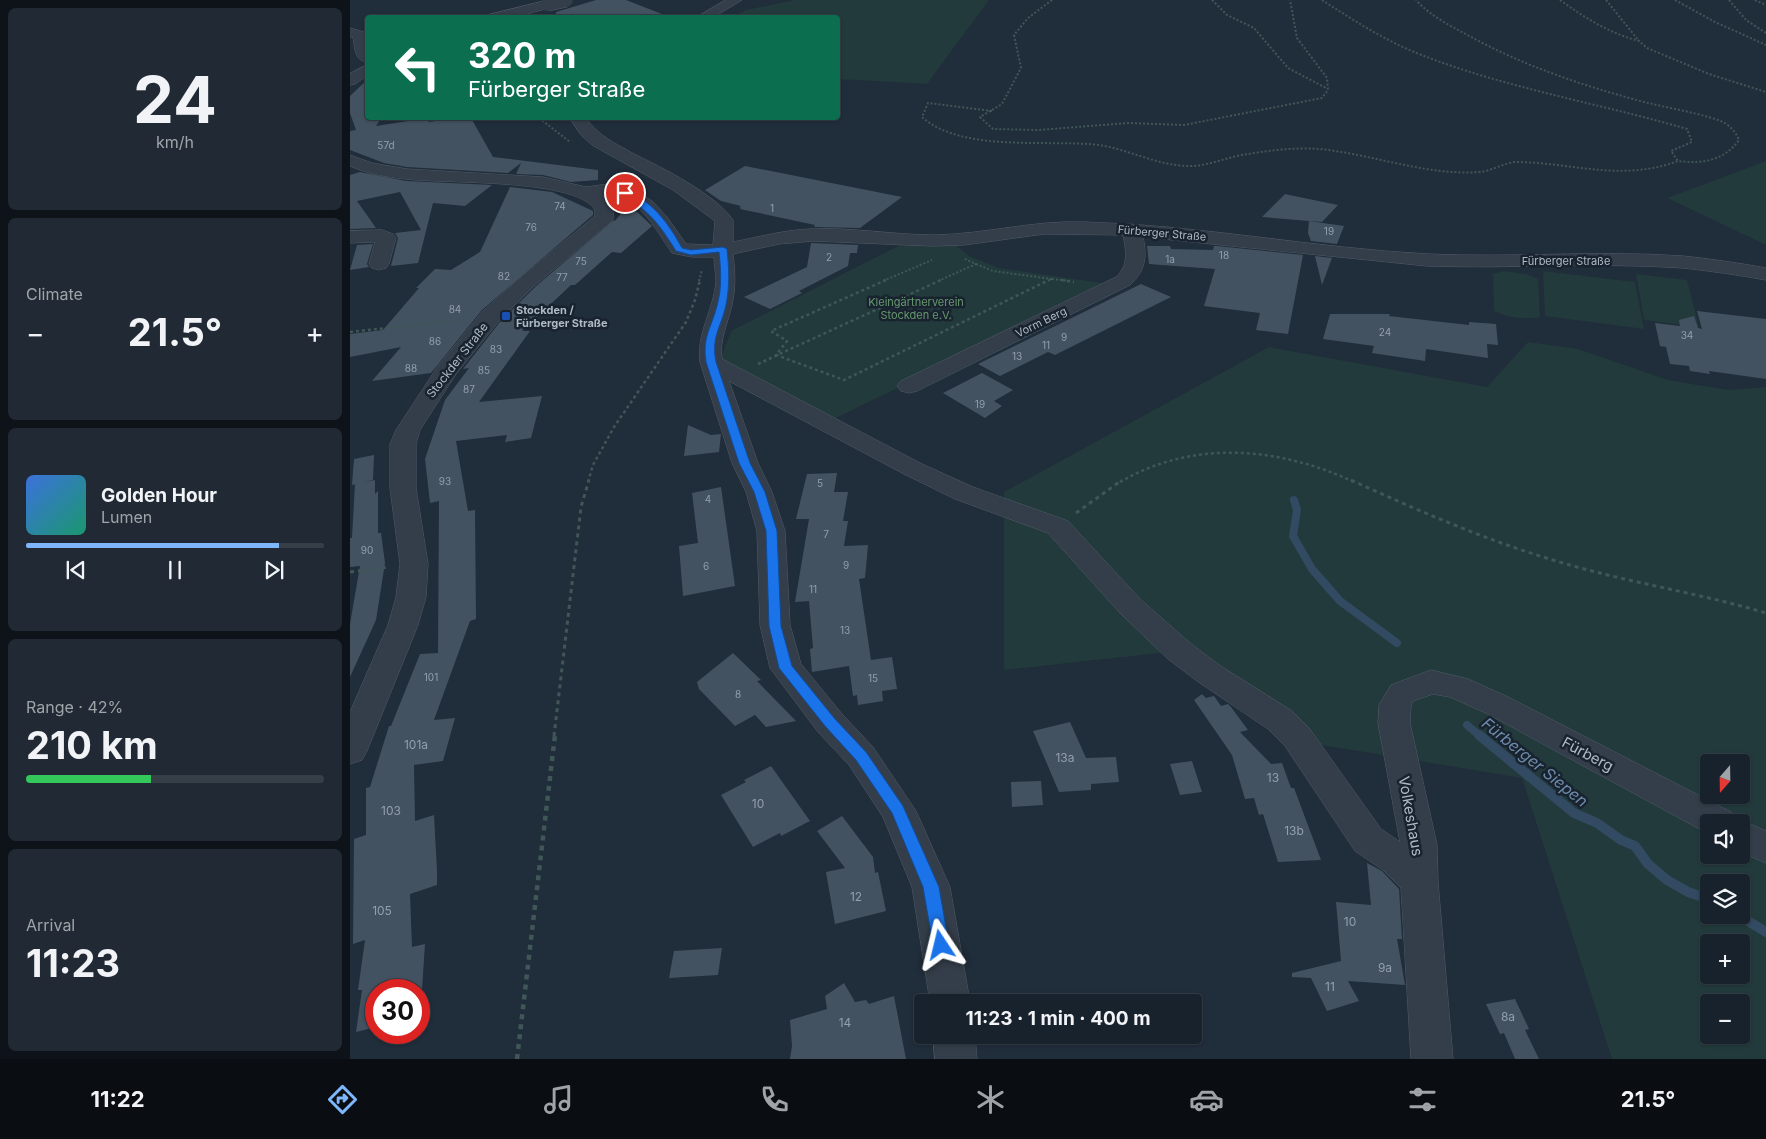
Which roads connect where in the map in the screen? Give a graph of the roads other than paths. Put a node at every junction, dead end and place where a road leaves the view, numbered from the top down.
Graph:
1 (566, 0) edge
2 (736, 0) edge
3 (505, 15) edge
4 (707, 15) edge
5 (350, 32) edge
6 (365, 57) edge
7 (365, 70) edge
8 (350, 81) edge
9 (579, 120) edge
10 (350, 160) edge
11 (585, 193) junction
12 (1132, 230) junction
13 (350, 237) edge
14 (714, 251) junction
15 (379, 264) dead end
16 (1766, 274) edge
17 (723, 368) junction
18 (909, 386) dead end
19 (1457, 687) joint
20 (350, 750) edge
21 (1703, 814) edge
22 (1750, 840) edge
23 (1766, 848) edge
24 (1420, 882) junction
25 (949, 994) edge
26 (955, 1044) edge
27 (956, 1059) edge
28 (1432, 1059) edge

1 - 3 street, bridge
2 - 4 street
5 - 6 street
7 - 8 street
9 - 14 street
10 - 11 street, Stockder Straße
11 - 14 street, Fürberger Straße
11 - 20 street, Stockder Straße
12 - 14 street, Fürberger Straße
12 - 16 street, Fürberger Straße
12 - 18 street, Vorm Berg
13 - 15 street
14 - 17 street
17 - 24 street
17 - 25 street
19 - 21 street, Fürberg
19 - 24 street, Volkeshaus
22 - 23 street
24 - 28 street, Volkeshaus
26 - 27 street

